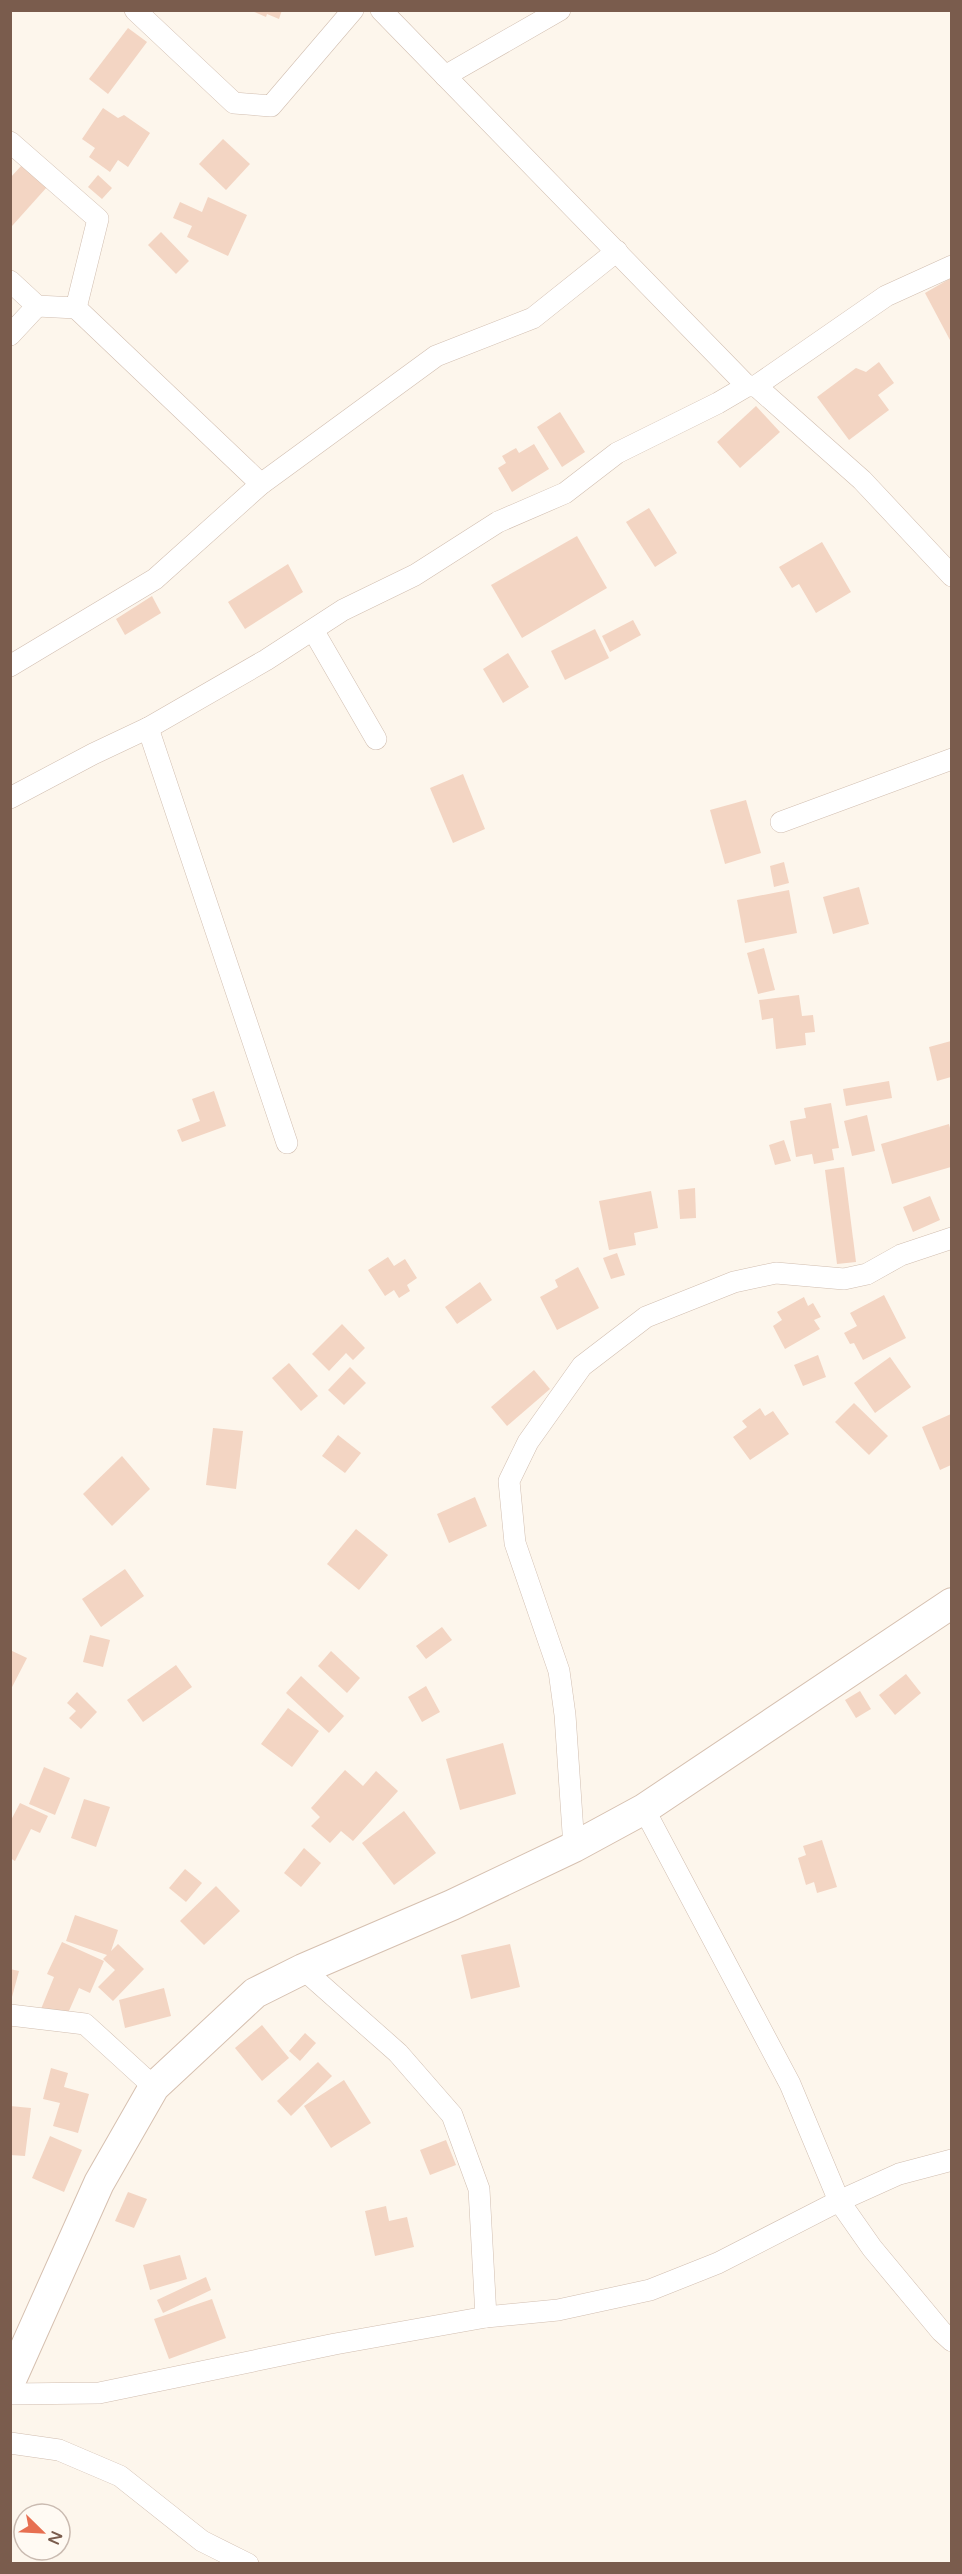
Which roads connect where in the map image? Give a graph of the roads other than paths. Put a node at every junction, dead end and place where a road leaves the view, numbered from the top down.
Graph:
1 (135, 10) edge
2 (353, 10) edge
3 (381, 10) edge
4 (560, 10) edge
5 (445, 76) junction
6 (10, 142) edge
7 (617, 250) junction
8 (951, 266) edge
9 (10, 281) edge
10 (37, 306) junction
11 (76, 308) junction
12 (10, 334) edge
13 (751, 386) junction
14 (261, 484) junction
15 (951, 576) edge
16 (313, 630) junction
17 (10, 666) edge
18 (148, 728) junction
19 (376, 739) dead end
20 (951, 759) edge
21 (10, 798) edge
22 (781, 822) dead end
23 (287, 1143) dead end
24 (951, 1238) edge
25 (951, 1603) edge
26 (644, 1809) junction
27 (574, 1847) junction
28 (303, 1969) junction
29 (10, 2015) edge
30 (154, 2087) junction
31 (951, 2160) edge
32 (839, 2201) junction
33 (486, 2317) junction
34 (951, 2341) edge
35 (10, 2382) edge
36 (10, 2394) edge
37 (10, 2443) edge
38 (248, 2564) edge

1 - 2 street
3 - 5 street
4 - 5 street
5 - 7 street
6 - 11 street
7 - 13 street
7 - 14 street
8 - 13 street
9 - 10 street
10 - 11 street
10 - 12 street
11 - 14 street
13 - 15 street
13 - 16 street
14 - 17 street
16 - 18 street
16 - 19 street
18 - 21 street
18 - 23 street
20 - 22 street
24 - 27 street
25 - 26 street
26 - 27 street
26 - 32 street
27 - 28 street
28 - 30 street
28 - 33 street
29 - 30 street
30 - 35 street
31 - 32 street
32 - 33 street
32 - 34 street
33 - 36 street
37 - 38 street

